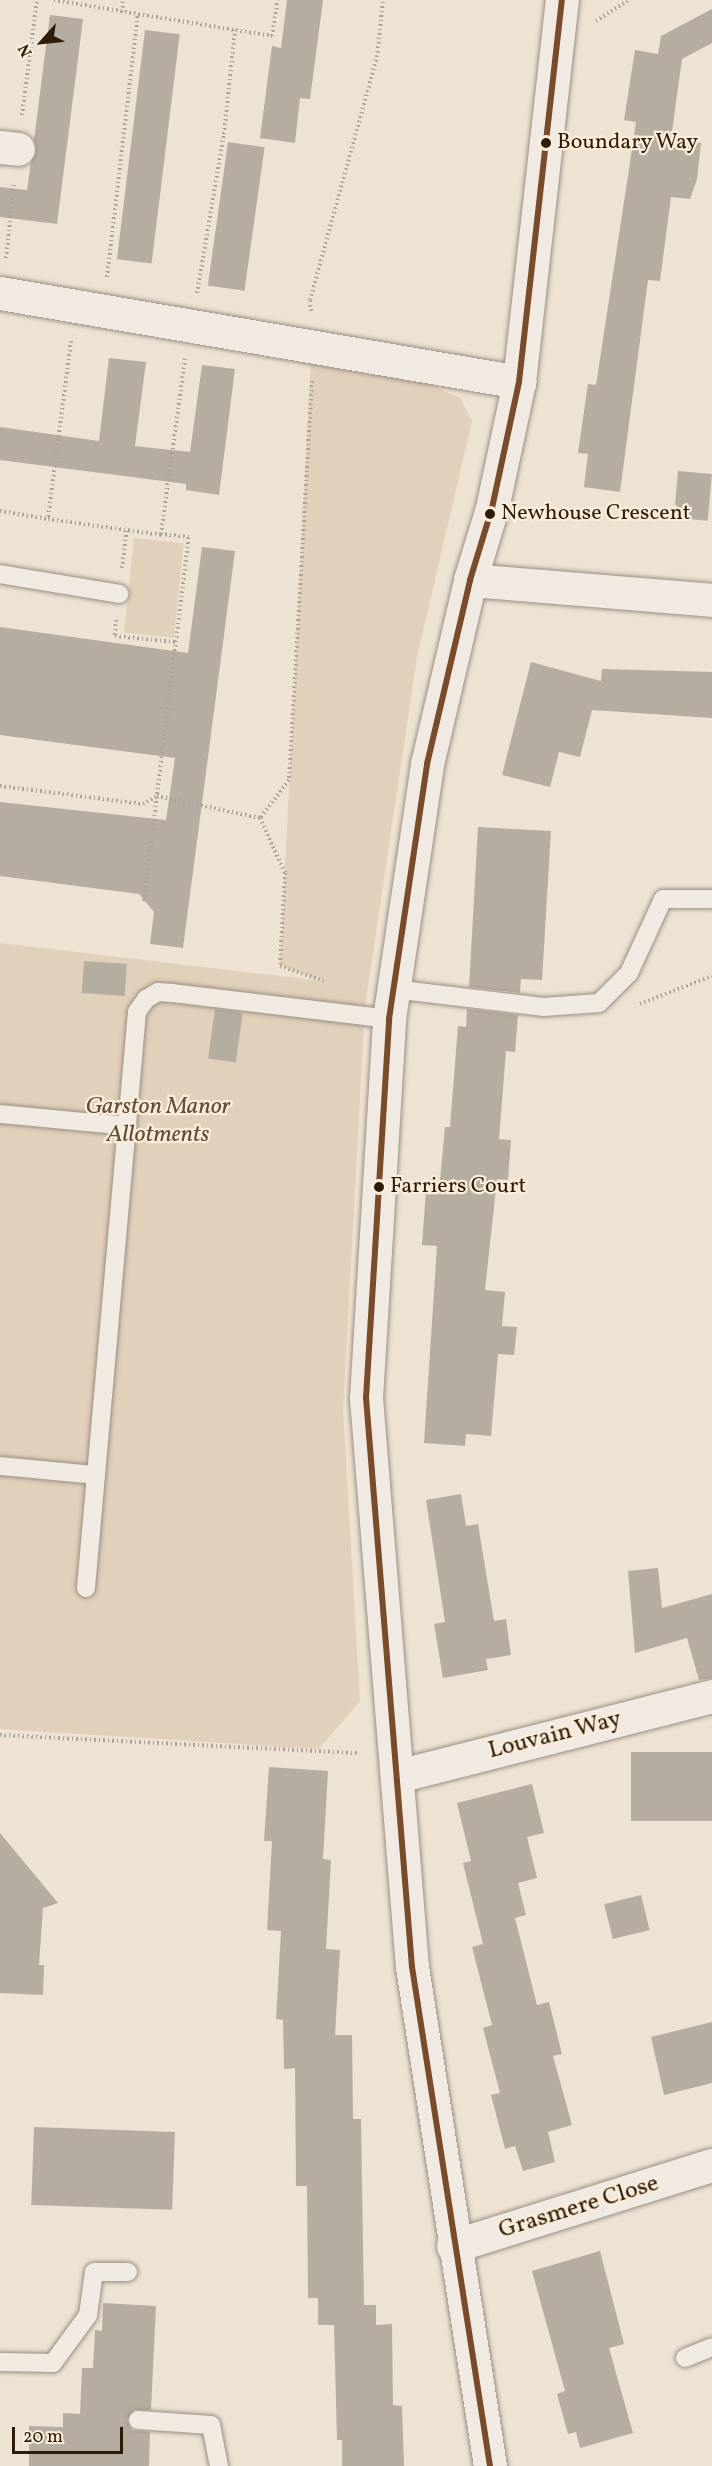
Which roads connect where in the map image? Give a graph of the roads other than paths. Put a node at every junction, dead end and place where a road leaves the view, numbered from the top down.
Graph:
1 (562, 0) edge
2 (0, 293) edge
3 (519, 382) junction
4 (0, 574) edge
5 (470, 580) junction
6 (119, 594) dead end
7 (712, 600) edge
8 (712, 899) edge
9 (391, 1004) junction
10 (0, 1114) edge
11 (127, 1126) junction
12 (0, 1466) edge
13 (96, 1475) junction
14 (87, 1588) dead end
15 (712, 1696) edge
16 (397, 1765) junction
17 (709, 2173) edge
18 (453, 2246) junction
19 (128, 2272) dead end
20 (712, 2347) edge
21 (685, 2358) dead end
22 (0, 2362) edge
23 (138, 2420) dead end
24 (219, 2466) edge
25 (490, 2466) edge

1 - 3 street
2 - 3 street
3 - 5 street
4 - 6 lane
5 - 7 street
5 - 9 street
8 - 9 lane
9 - 11 lane
9 - 16 street
10 - 11 lane
11 - 13 lane
12 - 13 lane
13 - 14 lane
15 - 16 street, Louvain Way
16 - 18 street
17 - 18 street, Grasmere Close
18 - 25 street
19 - 22 lane
20 - 21 lane
23 - 24 lane

